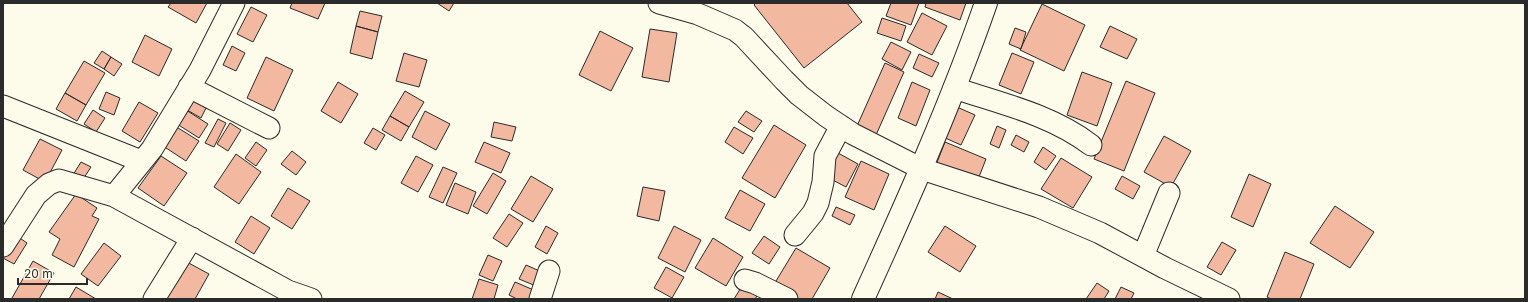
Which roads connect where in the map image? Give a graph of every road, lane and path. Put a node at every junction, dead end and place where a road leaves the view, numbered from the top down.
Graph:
1 (234, 3) edge
2 (659, 3) edge
3 (986, 3) edge
4 (190, 87) junction
5 (954, 88) junction
6 (3, 106) edge
7 (269, 128) dead end
8 (834, 139) junction
9 (1091, 145) dead end
10 (141, 161) junction
11 (922, 168) junction
12 (1169, 193) dead end
13 (114, 196) junction
14 (795, 235) dead end
15 (192, 238) junction
16 (3, 246) edge
17 (1143, 256) junction
18 (549, 271) dead end
19 (745, 280) dead end
20 (154, 299) edge
21 (311, 299) edge
22 (540, 299) edge
23 (787, 299) edge
24 (863, 299) edge
25 (1229, 299) edge

1 - 4 street
2 - 8 street
3 - 5 main road
4 - 7 street
4 - 10 street
5 - 9 street
5 - 11 main road
6 - 10 street
8 - 11 street
8 - 14 street
10 - 13 street
11 - 17 street
11 - 24 main road
12 - 17 street
13 - 15 street
13 - 16 street
15 - 20 street
15 - 21 street
17 - 25 street
18 - 22 street
19 - 23 street

